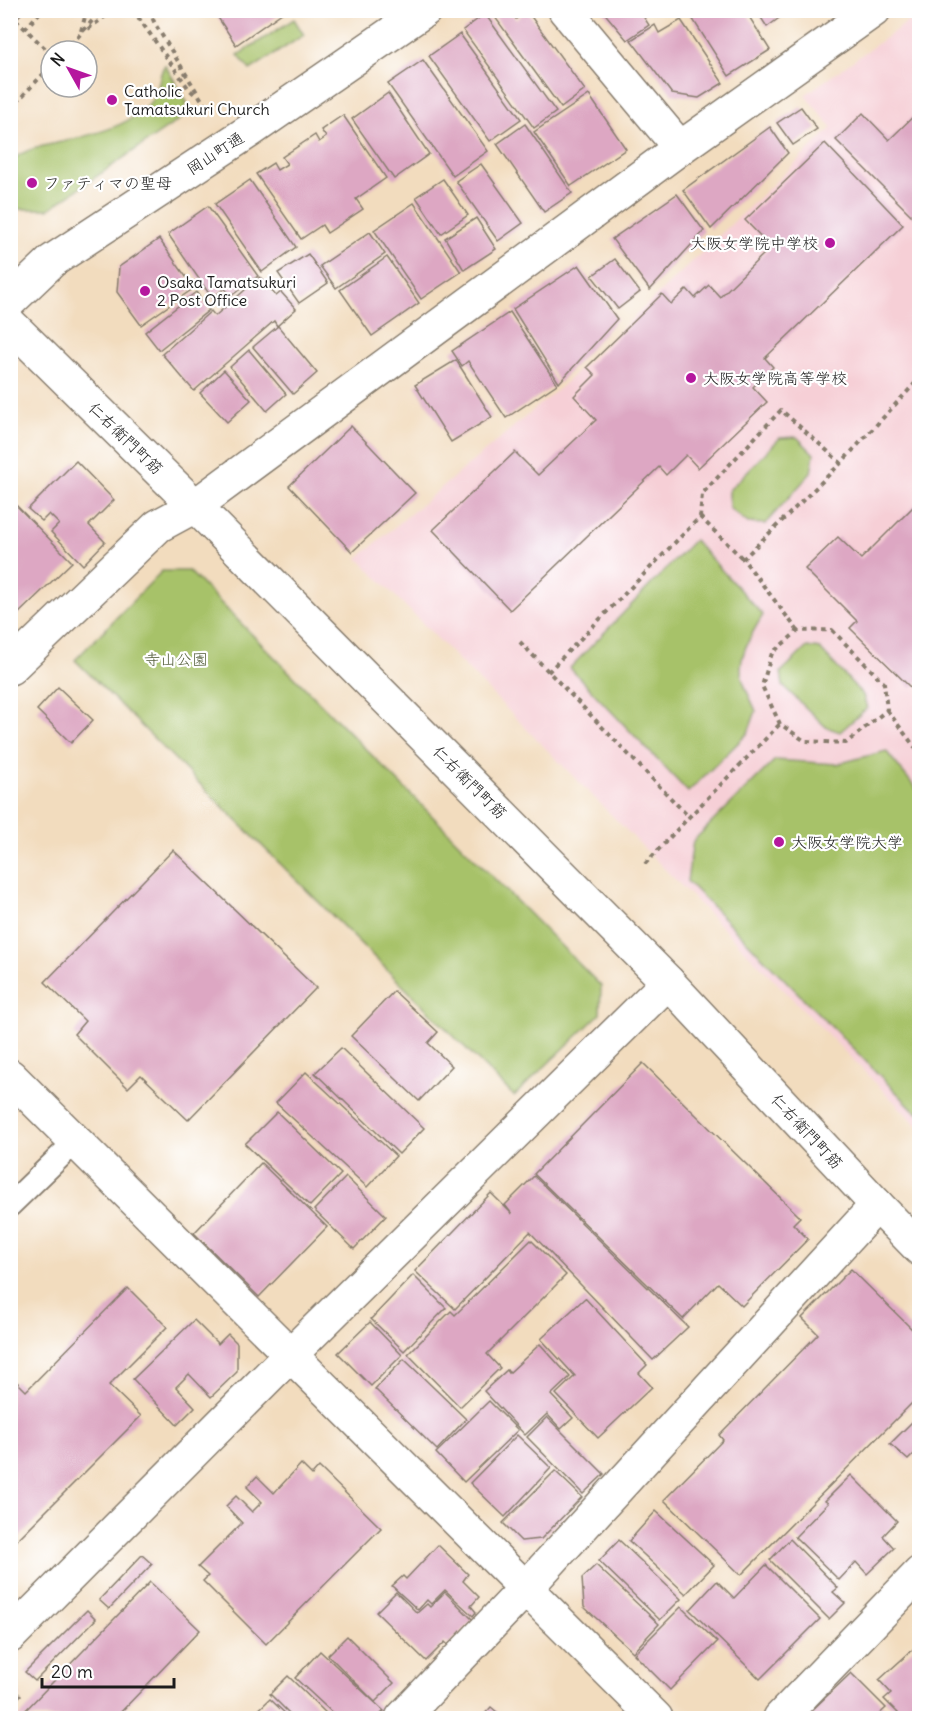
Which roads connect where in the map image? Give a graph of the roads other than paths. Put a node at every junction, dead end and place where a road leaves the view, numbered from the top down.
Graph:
1 (425, 10) edge
2 (565, 10) edge
3 (874, 10) edge
4 (680, 148) junction
5 (10, 302) edge
6 (10, 324) edge
7 (195, 506) junction
8 (10, 668) edge
9 (668, 982) junction
10 (10, 1076) edge
11 (75, 1142) junction
12 (10, 1204) edge
13 (877, 1206) junction
14 (920, 1249) edge
15 (291, 1354) junction
16 (920, 1573) edge
17 (526, 1588) junction
18 (10, 1636) edge
19 (402, 1719) edge
20 (656, 1719) edge
21 (780, 1719) edge

1 - 5 street, 岡山町通
2 - 4 street
3 - 4 street
4 - 7 street
6 - 7 street, 仁右衛門町筋
7 - 8 street
7 - 9 street, 仁右衛門町筋
9 - 13 street, 仁右衛門町筋
9 - 15 street
10 - 11 street
11 - 12 lane
11 - 15 street
13 - 14 street, 仁右衛門町筋
13 - 17 street
15 - 17 street
15 - 18 street
16 - 21 street
17 - 19 street
17 - 20 street

